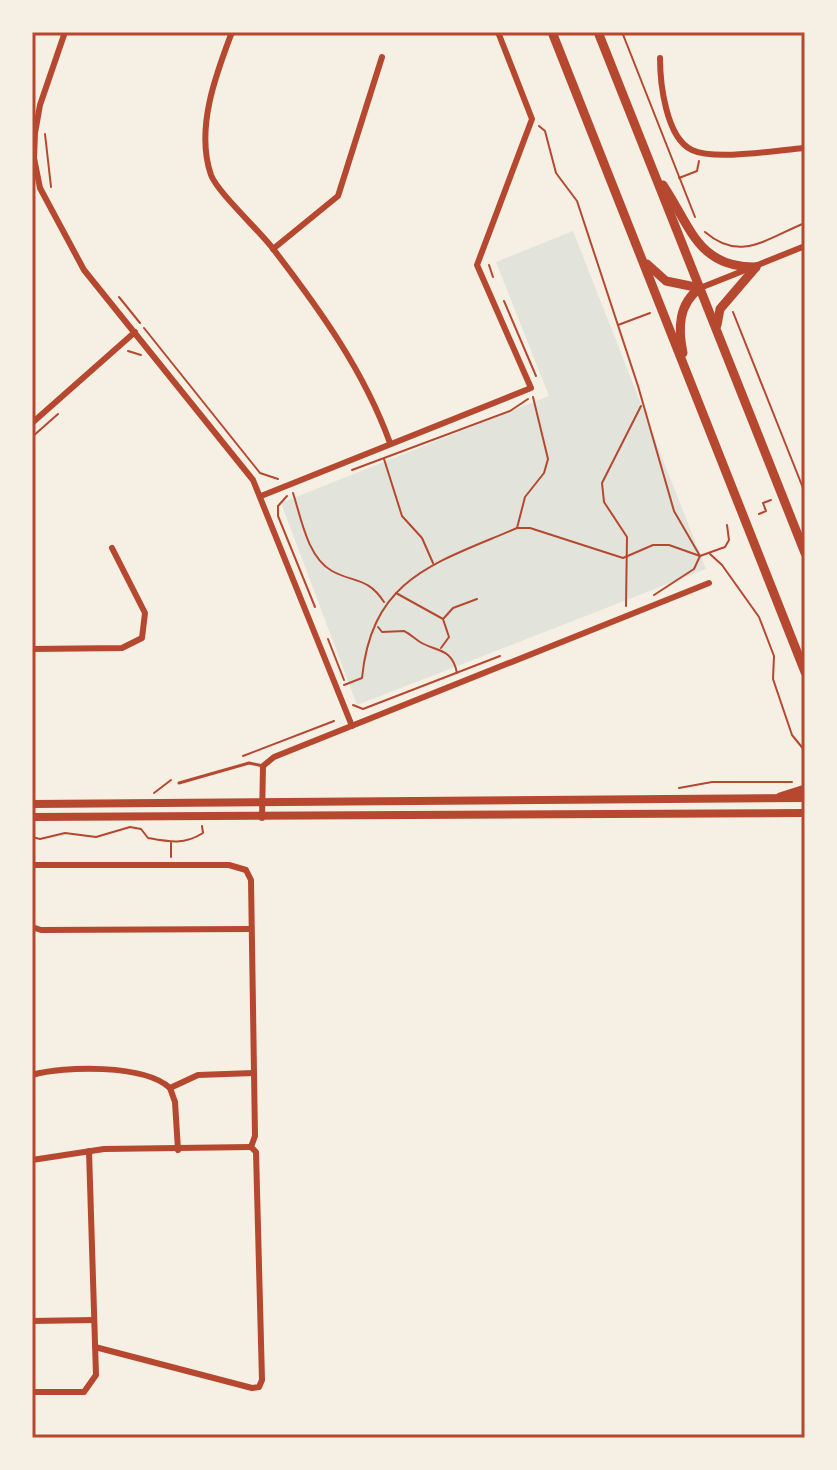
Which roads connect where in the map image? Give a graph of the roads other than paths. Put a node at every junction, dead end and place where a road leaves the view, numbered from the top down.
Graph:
1 (65, 32) edge
2 (232, 32) edge
3 (498, 32) edge
4 (552, 32) edge
5 (598, 32) edge
6 (382, 57) dead end
7 (660, 58) dead end
8 (805, 148) edge
9 (33, 158) edge
10 (653, 169) junction
11 (805, 246) edge
12 (273, 249) junction
13 (638, 250) junction
14 (756, 267) junction
15 (700, 288) junction
16 (135, 332) junction
17 (718, 334) junction
18 (688, 377) junction
19 (32, 423) edge
20 (390, 443) junction
21 (261, 496) junction
22 (112, 548) dead end
23 (805, 553) edge
24 (709, 583) dead end
25 (32, 649) edge
26 (805, 672) edge
27 (352, 726) junction
28 (263, 766) junction
29 (179, 783) dead end
30 (805, 789) edge
31 (780, 797) junction
32 (679, 798) junction
33 (805, 798) edge
34 (262, 802) junction
35 (32, 804) edge
36 (678, 812) junction
37 (805, 813) edge
38 (32, 817) edge
39 (262, 818) junction
40 (32, 865) edge
41 (32, 927) edge
42 (251, 929) junction
43 (254, 1073) junction
44 (32, 1075) edge
45 (170, 1088) junction
46 (251, 1147) junction
47 (178, 1150) junction
48 (89, 1151) junction
49 (32, 1160) edge
50 (94, 1320) junction
51 (32, 1321) edge
52 (95, 1347) junction
53 (32, 1392) edge

1 - 9 street
2 - 12 street
3 - 20 street
4 - 13 main road
5 - 10 main road
6 - 12 street
7 - 8 street
9 - 16 street
10 - 14 main road
10 - 15 main road
11 - 14 street
12 - 20 street
13 - 15 main road
13 - 18 main road
14 - 15 street
14 - 17 main road
15 - 17 main road
15 - 18 main road
16 - 19 street
16 - 21 street
17 - 23 main road
18 - 26 main road
20 - 21 street
21 - 27 street
22 - 25 street
24 - 27 street
27 - 28 street
28 - 29 lane
28 - 34 street
30 - 31 main road
31 - 32 main road
31 - 33 main road
32 - 34 main road
32 - 36 main road
34 - 35 main road
34 - 39 street
36 - 37 main road
36 - 39 main road
38 - 39 main road
40 - 42 street
41 - 42 street
42 - 43 street
43 - 45 street
43 - 46 street
44 - 45 street
45 - 47 street
46 - 47 street
46 - 52 street
47 - 48 street
48 - 49 street
48 - 50 street
50 - 51 street
50 - 52 street
52 - 53 street

